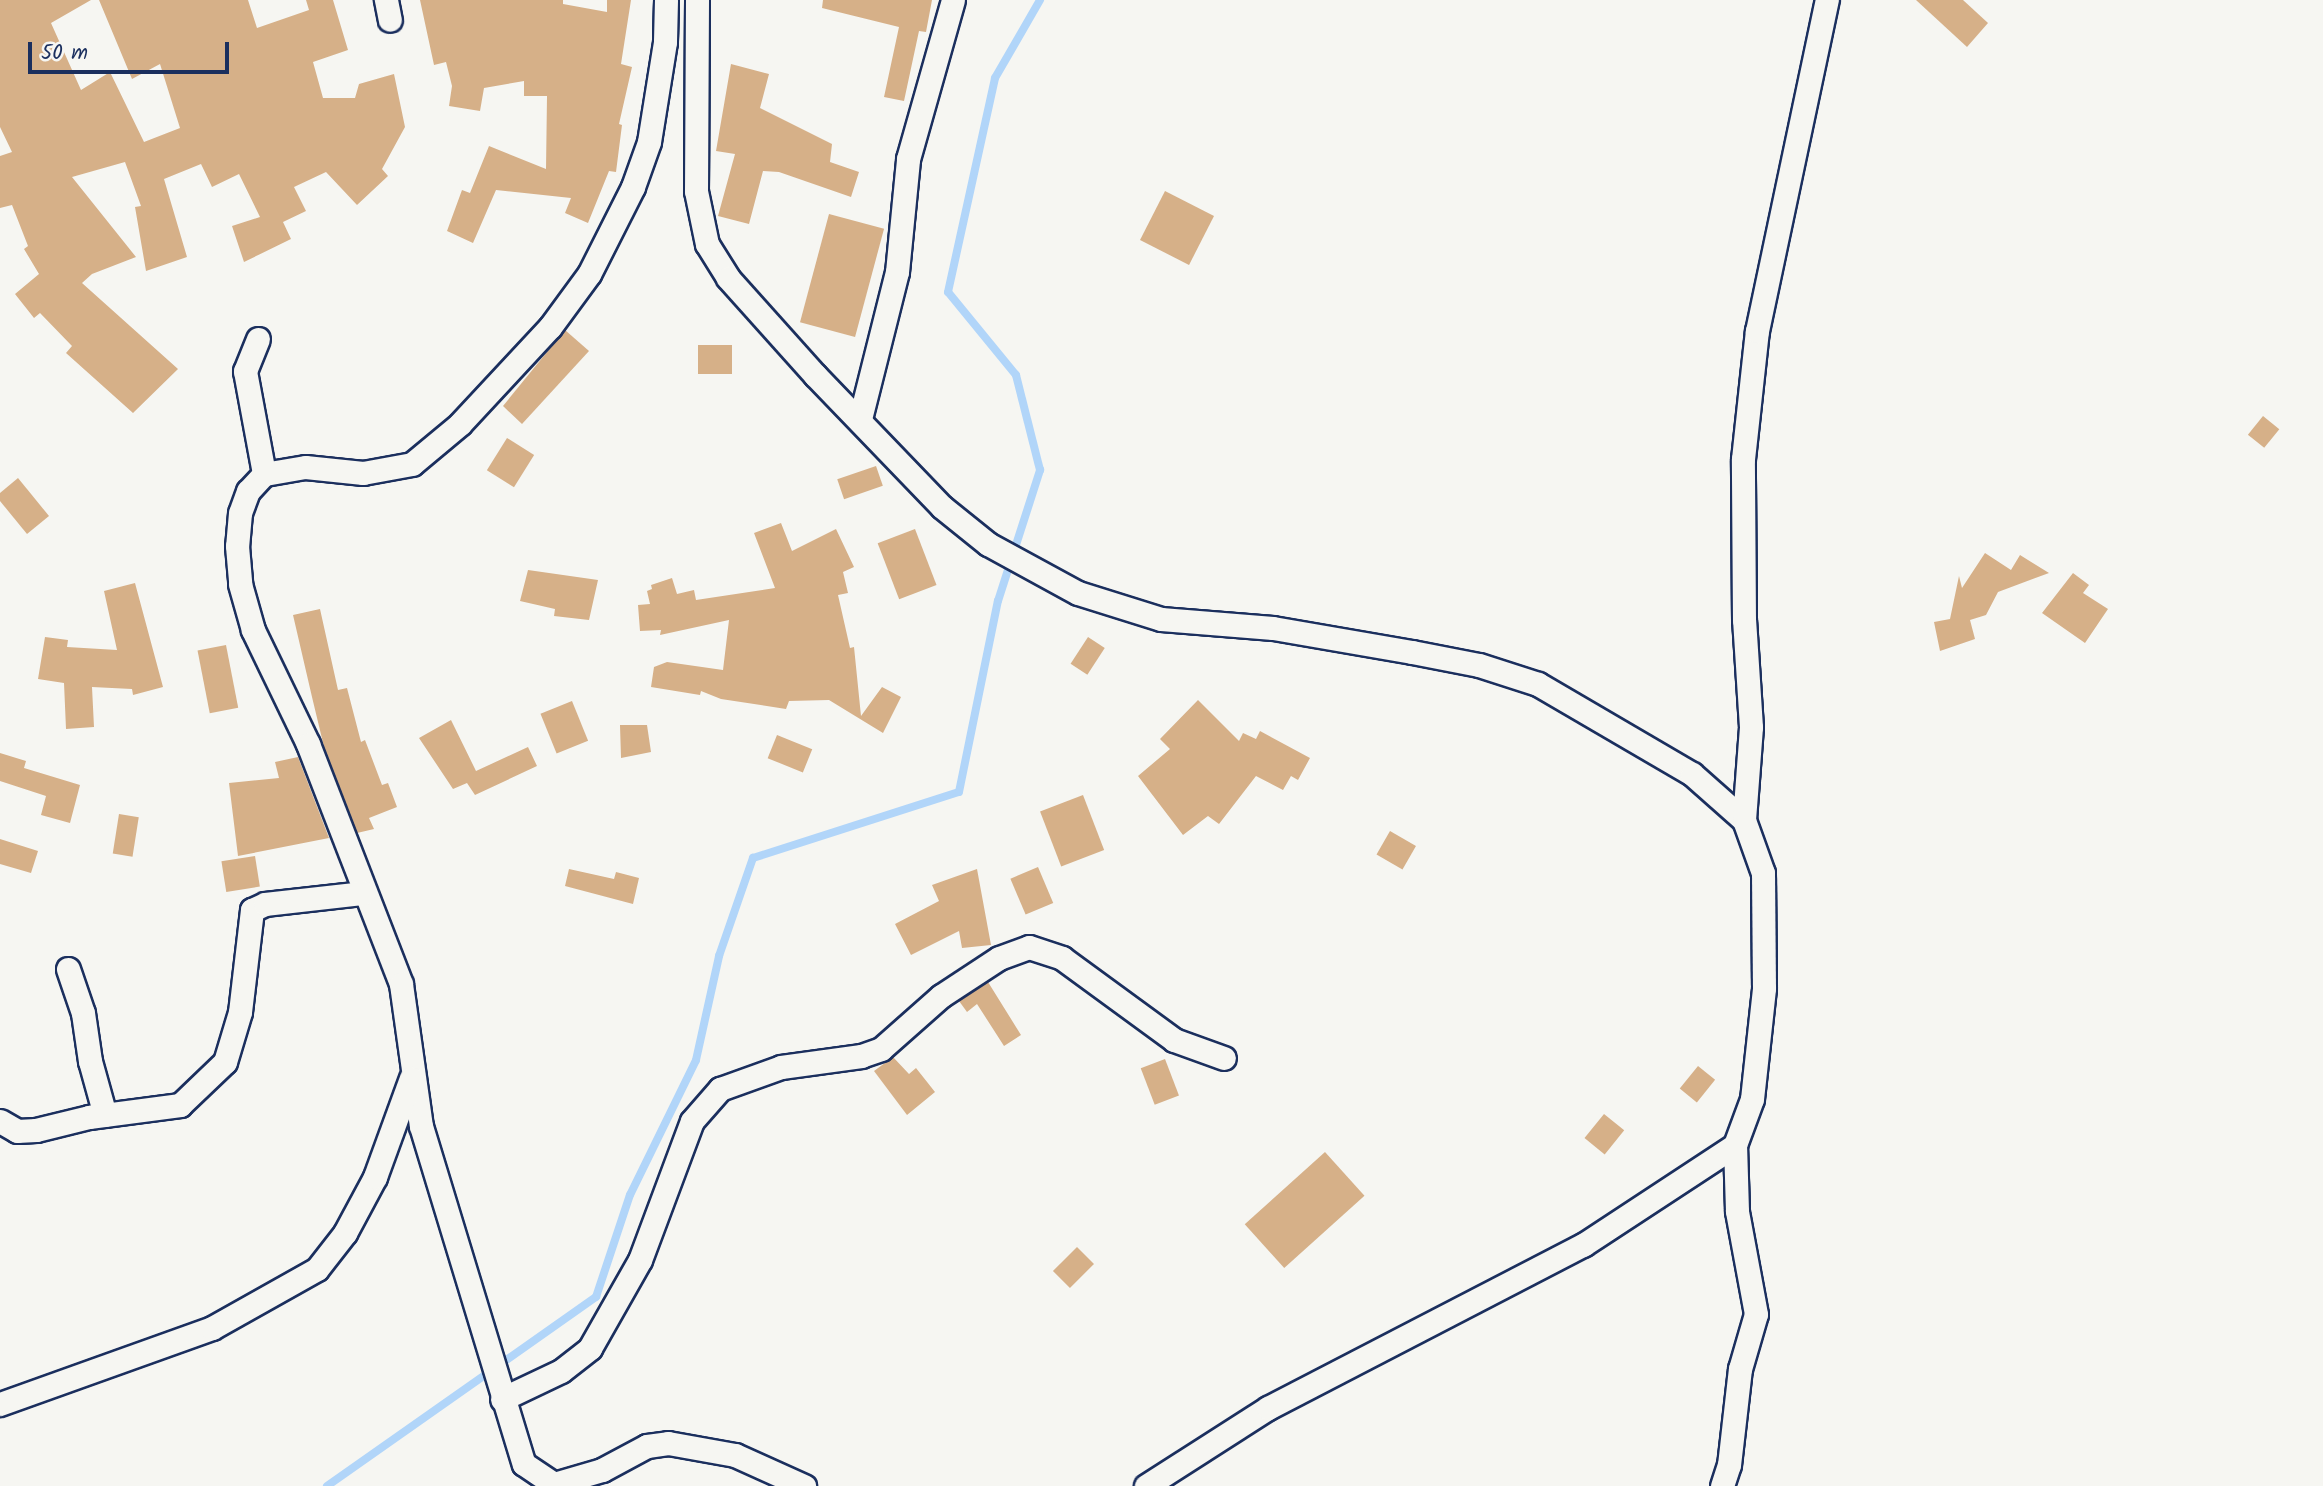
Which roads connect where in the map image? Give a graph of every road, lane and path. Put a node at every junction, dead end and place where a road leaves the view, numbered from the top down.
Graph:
1 (666, 0) edge
2 (697, 0) edge
3 (953, 0) edge
4 (1827, 0) edge
5 (258, 339) dead end
6 (859, 419) junction
7 (264, 474) junction
8 (1744, 820) junction
9 (363, 893) junction
10 (68, 970) dead end
11 (1224, 1058) dead end
12 (411, 1078) junction
13 (105, 1115) junction
14 (0, 1121) edge
15 (1735, 1145) junction
16 (501, 1394) junction
17 (0, 1404) edge
18 (804, 1486) edge
19 (1146, 1486) edge
20 (1722, 1486) edge

1 - 7 street
2 - 6 street
3 - 6 street
4 - 8 street
5 - 7 street
6 - 8 street
7 - 9 street
8 - 15 street
9 - 12 street
9 - 13 street
10 - 13 street
11 - 16 street
12 - 16 street
12 - 17 street
13 - 14 street
15 - 19 street
15 - 20 street
16 - 18 street

